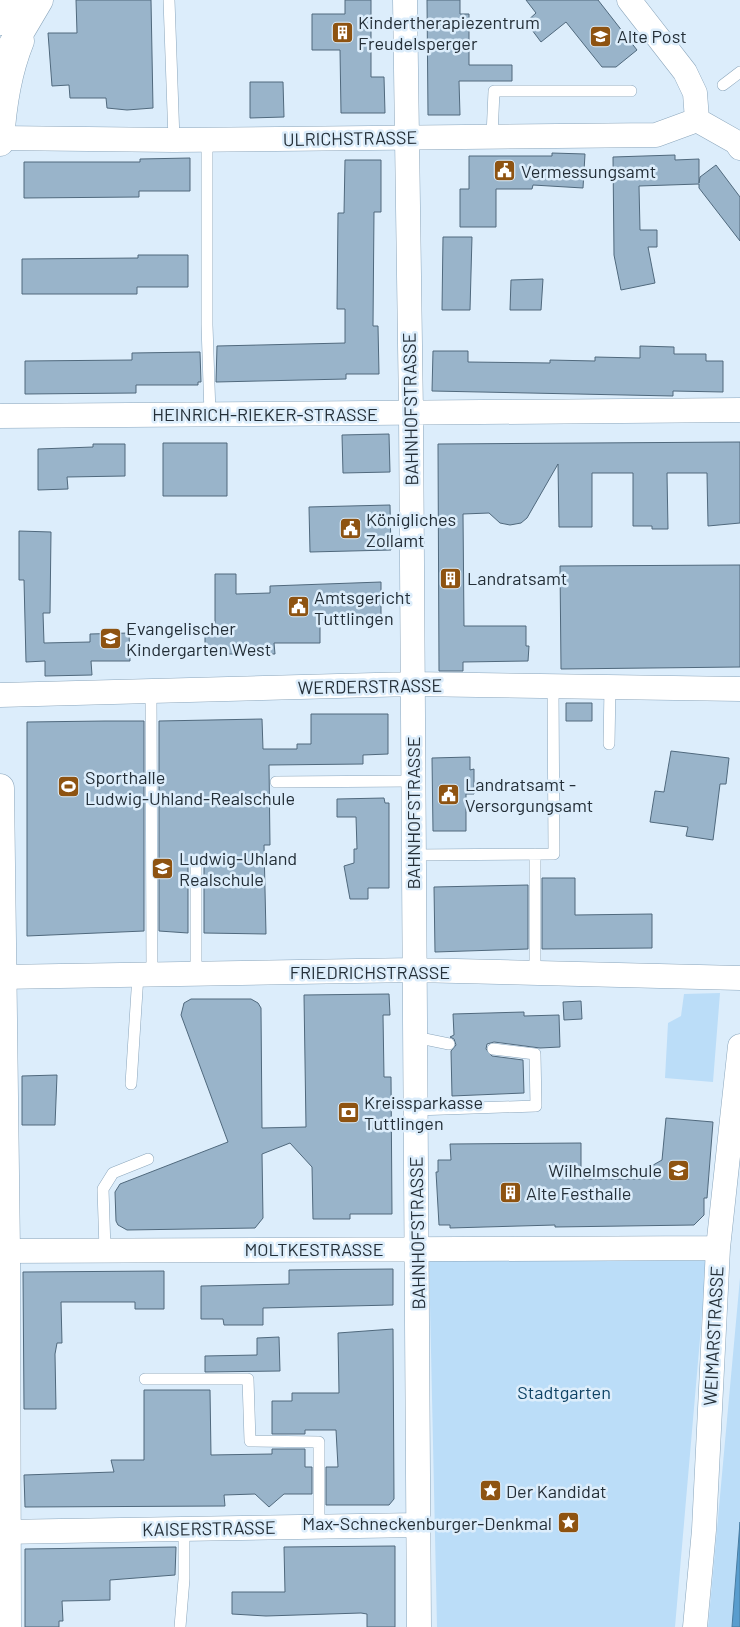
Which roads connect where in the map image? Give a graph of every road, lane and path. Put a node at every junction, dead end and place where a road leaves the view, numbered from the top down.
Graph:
1 (169, 0) edge
2 (404, 0) edge
3 (629, 0) edge
4 (27, 5) edge
5 (0, 21) edge
6 (0, 66) edge
7 (740, 72) edge
8 (723, 85) dead end
9 (631, 91) dead end
10 (697, 120) junction
11 (492, 136) junction
12 (405, 137) junction
13 (0, 138) edge
14 (174, 140) junction
15 (207, 140) junction
16 (0, 142) edge
17 (740, 148) edge
18 (740, 410) edge
19 (411, 412) junction
20 (210, 414) junction
21 (0, 416) edge
22 (412, 684) junction
23 (553, 686) junction
24 (610, 687) junction
25 (740, 689) edge
26 (151, 691) junction
27 (0, 695) edge
28 (609, 744) dead end
29 (413, 780) junction
30 (276, 782) dead end
31 (0, 788) edge
32 (535, 854) junction
33 (413, 855) junction
34 (196, 862) dead end
35 (414, 970) junction
36 (535, 973) junction
37 (196, 974) junction
38 (145, 975) junction
39 (0, 977) edge
40 (740, 978) edge
41 (415, 1036) junction
42 (449, 1044) dead end
43 (740, 1046) edge
44 (493, 1049) dead end
45 (131, 1084) dead end
46 (2, 1091) edge
47 (415, 1110) junction
48 (148, 1159) dead end
49 (417, 1248) junction
50 (718, 1248) junction
51 (105, 1250) junction
52 (3, 1251) edge
53 (146, 1379) dead end
54 (418, 1525) junction
55 (319, 1527) junction
56 (184, 1529) junction
57 (3, 1532) edge
58 (7, 1627) edge
59 (180, 1627) edge
60 (419, 1627) edge
61 (696, 1627) edge

1 - 14 lane
2 - 12 street, BAHNHOFSTRASSE
3 - 10 street
4 - 5 street
4 - 6 street
4 - 13 street
7 - 8 lane
9 - 11 lane
10 - 11 street, ULRICHSTRASSE
10 - 17 street
11 - 12 street, ULRICHSTRASSE
12 - 15 street, ULRICHSTRASSE
12 - 19 street, BAHNHOFSTRASSE
13 - 14 street, ULRICHSTRASSE
13 - 16 street
14 - 15 street, ULRICHSTRASSE
15 - 20 lane
18 - 19 street, HEINRICH-RIEKER-STRASSE
19 - 20 street, HEINRICH-RIEKER-STRASSE
19 - 22 street, BAHNHOFSTRASSE
20 - 21 street, HEINRICH-RIEKER-STRASSE
22 - 23 street, WERDERSTRASSE
22 - 26 street, WERDERSTRASSE
22 - 29 street, BAHNHOFSTRASSE
23 - 24 street, WERDERSTRASSE
23 - 32 lane
24 - 25 street, WERDERSTRASSE
24 - 28 lane
26 - 27 street, WERDERSTRASSE
26 - 38 lane
29 - 30 lane
29 - 33 street, BAHNHOFSTRASSE
31 - 39 street
32 - 33 lane
32 - 36 lane
33 - 35 street, BAHNHOFSTRASSE
34 - 37 lane
35 - 36 street, FRIEDRICHSTRASSE
35 - 37 street, FRIEDRICHSTRASSE
35 - 41 street, BAHNHOFSTRASSE
36 - 40 street, FRIEDRICHSTRASSE
37 - 38 street, FRIEDRICHSTRASSE
38 - 39 street, FRIEDRICHSTRASSE
38 - 45 lane
39 - 46 street
41 - 42 lane
41 - 47 street, BAHNHOFSTRASSE
43 - 50 street, WEIMARSTRASSE
44 - 47 lane
46 - 52 street
47 - 49 street, BAHNHOFSTRASSE
48 - 51 lane
49 - 50 street, MOLTKESTRASSE
49 - 51 street, MOLTKESTRASSE
49 - 54 street, BAHNHOFSTRASSE
50 - 61 street, WEIMARSTRASSE
51 - 52 street, MOLTKESTRASSE
52 - 57 street
53 - 55 lane
54 - 55 street, KAISERSTRASSE
54 - 60 street, BAHNHOFSTRASSE
55 - 56 street, KAISERSTRASSE
56 - 57 street, KAISERSTRASSE
56 - 59 lane
57 - 58 street

